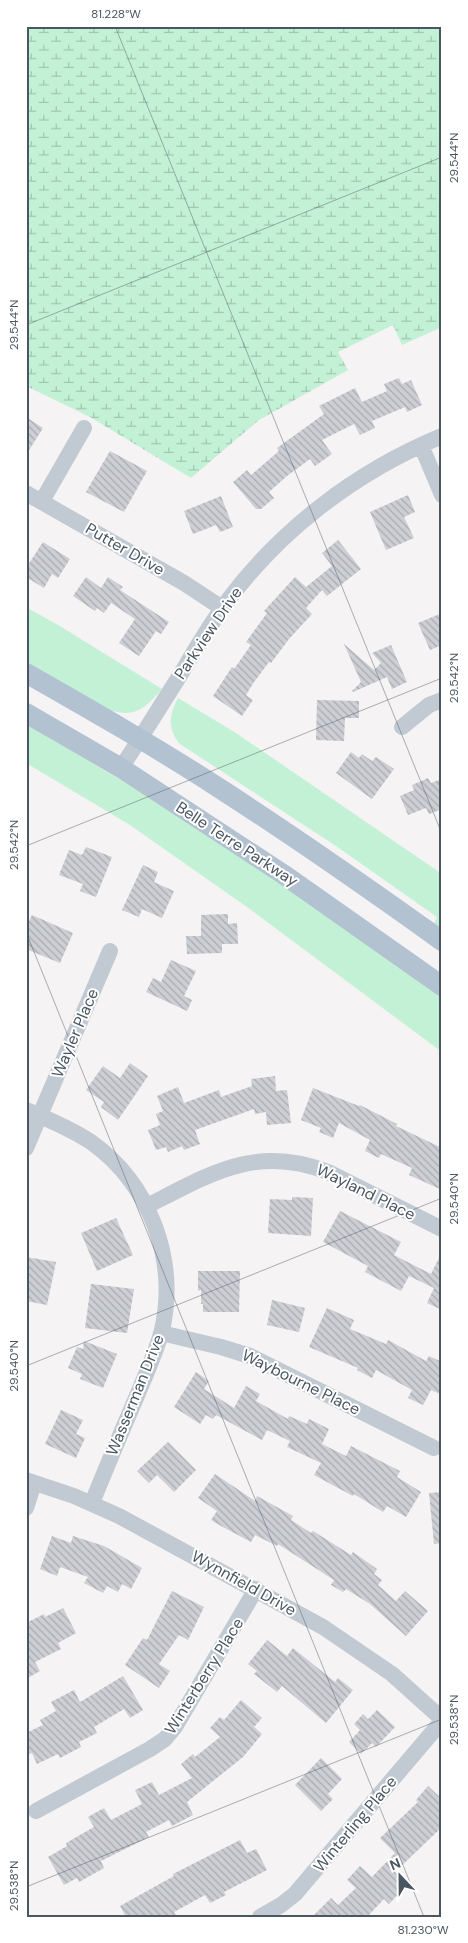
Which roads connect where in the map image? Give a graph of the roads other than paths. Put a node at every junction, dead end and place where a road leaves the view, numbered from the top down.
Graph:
1 (84, 428) dead end
2 (442, 436) edge
3 (421, 445) junction
4 (26, 493) edge
5 (442, 495) edge
6 (42, 501) junction
7 (222, 608) junction
8 (26, 673) edge
9 (442, 700) edge
10 (26, 713) edge
11 (402, 727) dead end
12 (140, 739) junction
13 (121, 768) junction
14 (442, 940) edge
15 (110, 951) dead end
16 (442, 986) edge
17 (33, 1113) edge
18 (26, 1148) edge
19 (147, 1206) junction
20 (442, 1229) edge
21 (161, 1333) junction
22 (434, 1448) dead end
23 (30, 1482) edge
24 (92, 1503) junction
25 (26, 1508) edge
26 (256, 1589) junction
27 (442, 1720) edge
28 (36, 1811) dead end
29 (260, 1917) edge

1 - 6 street
2 - 3 street, Parkview Drive
3 - 5 street
3 - 7 street, Parkview Drive
4 - 6 street, Putter Drive
6 - 7 street, Putter Drive
7 - 12 street, Parkview Drive
8 - 12 main road
9 - 11 street
10 - 13 main road, Belle Terre Parkway
12 - 13 street, Parkview Drive
12 - 14 main road
13 - 16 main road, Belle Terre Parkway
15 - 17 street, Wayler Place
17 - 18 street, Wayler Place
17 - 19 street, Wasserman Drive
19 - 20 street, Wayland Place
19 - 21 street, Wasserman Drive
21 - 22 street, Waybourne Place
21 - 24 street, Wasserman Drive
23 - 24 street, Wynnfield Drive
23 - 25 street
24 - 26 street, Wynnfield Drive
26 - 27 street, Wynnfield Drive
26 - 28 street, Winterberry Place
27 - 29 street, Winterling Place

